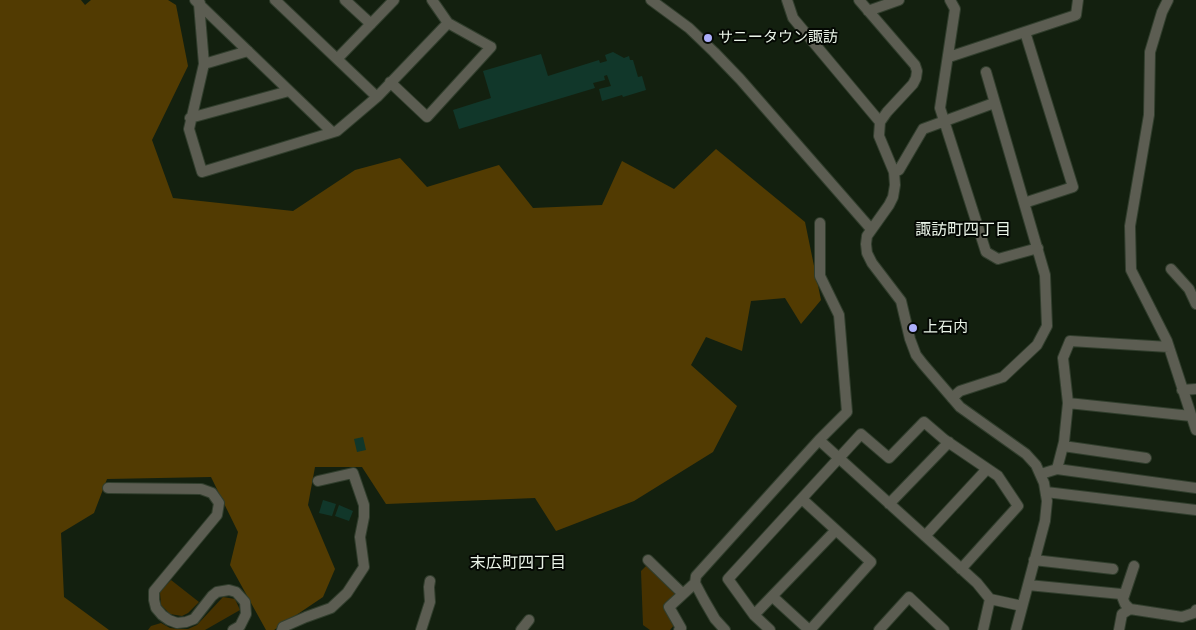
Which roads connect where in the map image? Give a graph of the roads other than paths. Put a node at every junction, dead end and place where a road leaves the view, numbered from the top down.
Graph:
1 (276, 0) edge
2 (346, 0) edge
3 (394, 0) edge
4 (432, 0) edge
5 (651, 0) edge
6 (788, 0) edge
7 (858, 0) edge
8 (899, 0) edge
9 (950, 0) edge
10 (1078, 0) edge
11 (1168, 0) edge
12 (199, 1) edge
13 (868, 11) junction
14 (448, 23) junction
15 (371, 24) junction
16 (1025, 32) junction
17 (248, 51) junction
18 (949, 57) junction
19 (337, 59) junction
20 (204, 64) junction
21 (986, 72) dead end
22 (390, 82) junction
23 (289, 91) junction
24 (376, 97) junction
25 (994, 103) junction
26 (190, 118) junction
27 (945, 120) junction
28 (880, 122) junction
29 (332, 132) junction
30 (894, 172) junction
31 (1024, 203) junction
32 (820, 223) dead end
33 (871, 229) junction
34 (1038, 248) junction
35 (1171, 269) dead end
36 (1196, 304) edge
37 (1169, 346) junction
38 (1196, 389) edge
39 (1182, 390) junction
40 (952, 398) junction
41 (1068, 403) junction
42 (1191, 416) junction
43 (1196, 430) edge
44 (819, 440) junction
45 (949, 442) junction
46 (1063, 446) junction
47 (839, 458) junction
48 (1146, 458) dead end
49 (987, 469) junction
50 (1057, 469) junction
51 (1041, 474) junction
52 (318, 481) dead end
53 (108, 488) dead end
54 (1196, 488) edge
55 (1046, 492) junction
56 (802, 499) junction
57 (890, 504) junction
58 (1196, 510) edge
59 (836, 530) junction
60 (924, 536) junction
61 (648, 560) dead end
62 (1034, 560) junction
63 (1134, 566) dead end
64 (961, 569) junction
65 (1113, 569) dead end
66 (430, 582) dead end
67 (695, 583) junction
68 (1028, 585) junction
69 (683, 594) junction
70 (773, 597) junction
71 (990, 599) junction
72 (1123, 599) junction
73 (1022, 606) junction
74 (1130, 609) junction
75 (1195, 613) edge
76 (754, 615) junction
77 (529, 620) dead end
78 (680, 629) edge
79 (233, 630) edge
80 (282, 630) edge
81 (421, 630) edge
82 (521, 630) edge
83 (725, 630) edge
84 (770, 630) edge
85 (809, 630) edge
86 (879, 630) edge
87 (944, 630) edge
88 (982, 630) edge
89 (1016, 630) edge
90 (1119, 630) edge

1 - 19 street
2 - 15 street
3 - 15 street
4 - 14 street
5 - 33 street
6 - 28 street
7 - 13 street
8 - 13 street
9 - 18 street
10 - 16 street
11 - 37 street
12 - 17 street
12 - 20 street
13 - 28 street
14 - 22 street
14 - 22 street
15 - 19 street
16 - 18 street
16 - 31 street
17 - 20 street
17 - 23 street
18 - 27 street
19 - 24 street
20 - 26 street
21 - 25 street
22 - 24 street
23 - 26 street
23 - 29 street
24 - 29 street
25 - 27 street
25 - 31 street
26 - 29 street
27 - 30 street
27 - 34 street
28 - 30 street
30 - 33 street
31 - 34 street
32 - 44 street
33 - 40 street
34 - 40 street
35 - 36 street
37 - 39 street
37 - 41 street
38 - 39 street
39 - 42 street
40 - 51 street
41 - 42 street
41 - 46 street
42 - 43 street
44 - 47 street
44 - 67 street
45 - 47 street
45 - 49 street
45 - 57 street
46 - 48 street
46 - 50 street
47 - 56 street
47 - 57 street
49 - 60 street
49 - 64 street
50 - 51 street
50 - 54 street
51 - 55 street
52 - 80 street
53 - 79 street
55 - 58 street
55 - 62 street
56 - 59 street
56 - 76 street
57 - 60 street
59 - 70 street
59 - 85 street
60 - 64 street
61 - 69 street
62 - 65 street
62 - 68 street
63 - 72 street
64 - 71 street
66 - 81 street
67 - 69 street
67 - 83 street
68 - 72 street
68 - 73 street
69 - 78 street
70 - 76 street
70 - 85 street
71 - 73 street
71 - 88 street
72 - 74 street
73 - 89 street
74 - 75 street
74 - 90 street
76 - 84 street
77 - 82 street
86 - 87 street

